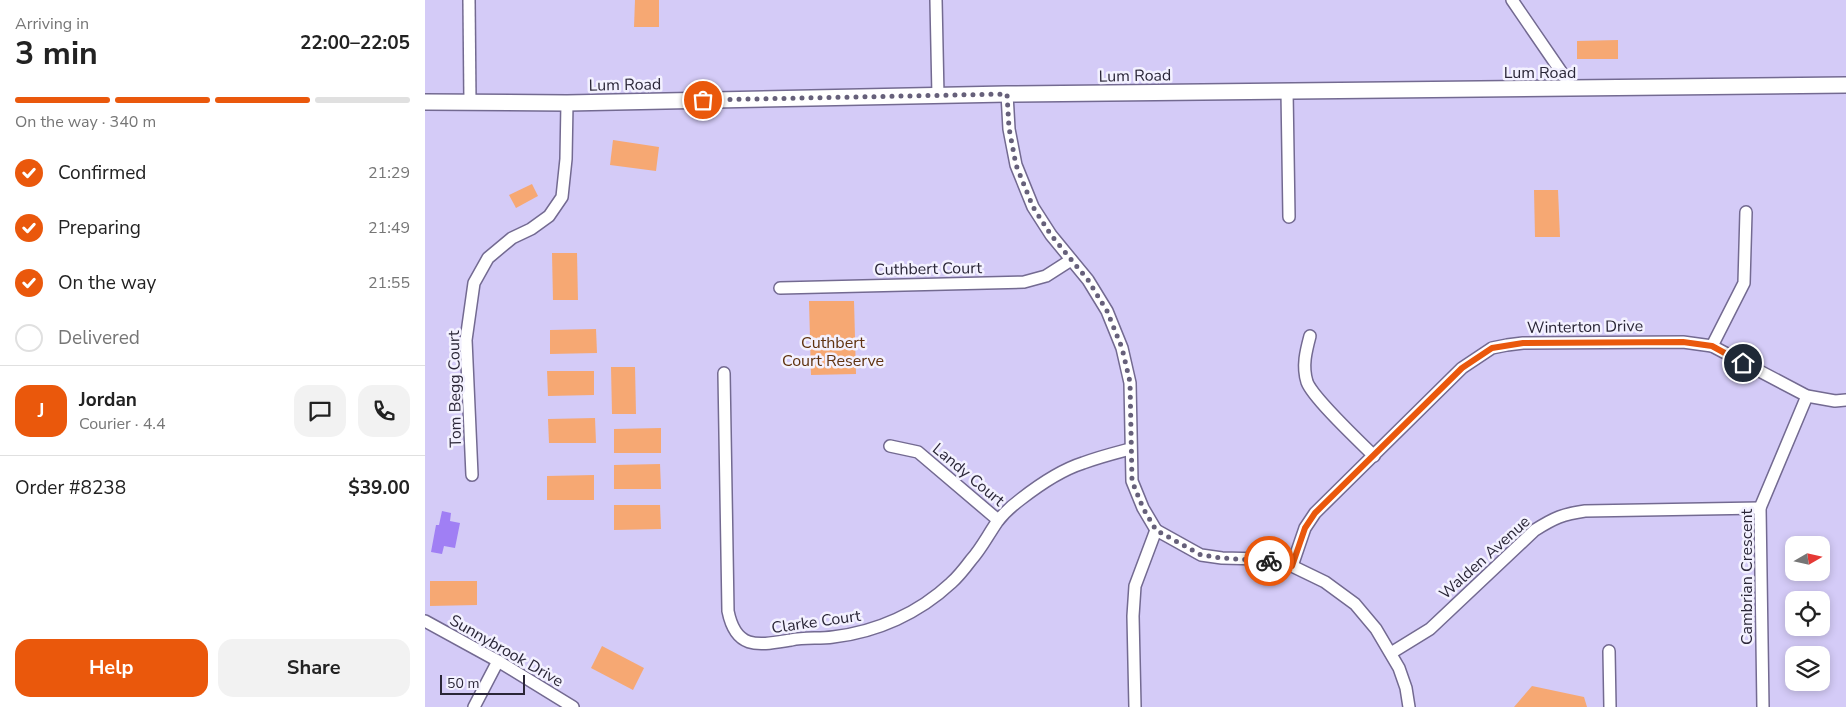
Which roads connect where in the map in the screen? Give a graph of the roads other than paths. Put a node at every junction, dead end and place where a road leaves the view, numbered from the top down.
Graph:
1 (469, 0) edge
2 (936, 0) edge
3 (1511, 0) edge
4 (1846, 85) edge
5 (1573, 90) junction
6 (1287, 91) junction
7 (1007, 94) junction
8 (938, 96) junction
9 (425, 102) edge
10 (470, 102) junction
11 (567, 103) junction
12 (1746, 212) dead end
13 (1289, 217) dead end
14 (1071, 260) junction
15 (779, 288) dead end
16 (1311, 336) dead end
17 (1712, 346) junction
18 (724, 373) dead end
19 (1807, 396) junction
20 (1846, 400) edge
21 (890, 446) dead end
22 (1131, 449) junction
23 (1374, 456) junction
24 (472, 475) dead end
25 (1760, 508) junction
26 (998, 520) junction
27 (1156, 530) junction
28 (1292, 566) junction
29 (425, 621) edge
30 (1609, 651) dead end
31 (1391, 652) junction
32 (498, 661) junction
33 (474, 707) edge
34 (573, 707) edge
35 (1135, 707) edge
36 (1409, 707) edge
37 (1610, 707) edge
38 (1763, 707) edge

1 - 10 street
2 - 8 street
3 - 5 street
4 - 5 street, Lum Road
5 - 6 street, Lum Road
6 - 7 street, Lum Road
6 - 13 street
7 - 8 street, Lum Road
7 - 14 street
8 - 11 street, Lum Road
9 - 10 street, Lum Road
10 - 11 street, Lum Road
11 - 24 street, Tom Begg Court
12 - 17 street
14 - 15 street, Cuthbert Court
14 - 22 street
16 - 23 street
17 - 19 street, Winterton Drive
17 - 23 street, Winterton Drive
18 - 26 street, Clarke Court
19 - 20 street, Winterton Drive
19 - 25 street, Cambrian Crescent
21 - 26 street, Landy Court
22 - 26 street, Clarke Court
22 - 27 street
23 - 28 street, Winterton Drive
25 - 31 street, Walden Avenue
25 - 38 street, Cambrian Crescent
27 - 28 street
27 - 35 street
28 - 31 street
29 - 32 street, Sunnybrook Drive
30 - 37 street
31 - 36 street
32 - 33 street
32 - 34 street, Sunnybrook Drive

